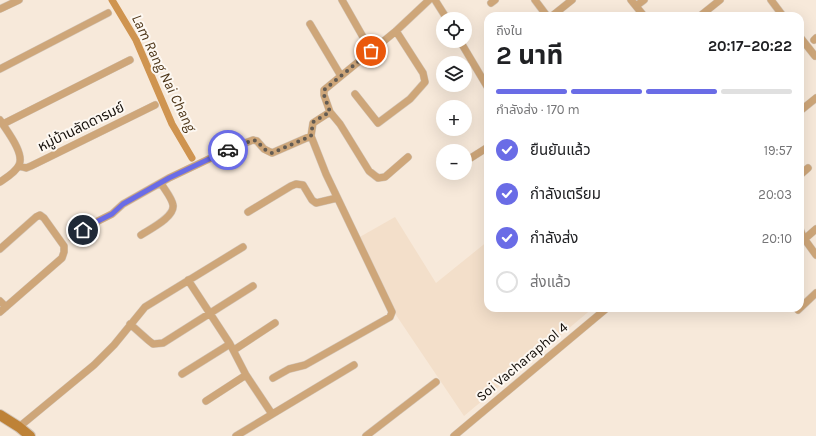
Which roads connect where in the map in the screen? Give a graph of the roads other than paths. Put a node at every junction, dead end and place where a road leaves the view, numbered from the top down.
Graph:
1 (18, 0) edge
2 (342, 0) edge
3 (429, 0) edge
4 (435, 0) edge
5 (535, 0) edge
6 (572, 0) edge
7 (631, 0) edge
8 (644, 0) edge
9 (720, 0) edge
10 (771, 0) edge
11 (636, 6) junction
12 (0, 9) edge
13 (443, 12) edge
14 (544, 12) edge
15 (557, 12) edge
16 (641, 12) edge
17 (705, 12) edge
18 (780, 12) edge
19 (108, 13) dead end
20 (310, 24) dead end
21 (396, 31) junction
22 (804, 42) edge
23 (464, 48) edge
24 (371, 51) junction
25 (815, 56) edge
26 (130, 60) dead end
27 (0, 69) edge
28 (340, 76) junction
29 (484, 81) edge
30 (355, 94) dead end
31 (816, 98) edge
32 (155, 105) dead end
33 (804, 108) edge
34 (330, 112) junction
35 (1, 122) edge
36 (311, 136) junction
37 (484, 150) edge
38 (472, 157) edge
39 (408, 158) dead end
40 (19, 166) junction
41 (808, 168) dead end
42 (804, 172) edge
43 (0, 182) edge
44 (161, 182) junction
45 (337, 198) junction
46 (248, 212) dead end
47 (816, 229) edge
48 (141, 235) dead end
49 (72, 238) dead end
50 (804, 239) edge
51 (804, 243) edge
52 (243, 247) dead end
53 (0, 249) edge
54 (816, 255) edge
55 (188, 280) junction
56 (253, 286) dead end
57 (816, 293) edge
58 (0, 302) edge
59 (804, 304) edge
60 (3, 310) edge
61 (210, 312) junction
62 (602, 312) edge
63 (130, 324) junction
64 (275, 324) dead end
65 (232, 347) junction
66 (354, 365) dead end
67 (182, 374) dead end
68 (246, 375) junction
69 (273, 378) dead end
70 (436, 382) dead end
71 (206, 401) dead end
72 (272, 414) junction
73 (0, 415) edge
74 (19, 427) junction
75 (30, 436) edge
76 (236, 436) edge
77 (366, 436) edge
78 (454, 436) edge

1 - 12 street
2 - 24 street
3 - 21 street
4 - 13 street
5 - 14 street
6 - 15 street
7 - 11 street
8 - 11 street
9 - 17 street
10 - 18 street
11 - 16 street
19 - 27 street
20 - 28 street
21 - 24 street
21 - 30 street
22 - 25 street
23 - 29 street
24 - 28 street
26 - 35 street, หมู่บ้านลัดดารมย์
28 - 34 street
31 - 33 street
32 - 40 street, หมู่บ้านลัดดารมย์
34 - 36 street
34 - 39 street
35 - 40 street, หมู่บ้านลัดดารมย์
36 - 44 street
36 - 45 street
37 - 38 street
40 - 43 street
41 - 42 street
44 - 48 street
44 - 49 street
45 - 46 street
45 - 69 street
47 - 50 street
51 - 54 street
52 - 55 street
53 - 60 street
55 - 61 street
55 - 63 street
56 - 61 street
57 - 59 street
58 - 60 street
61 - 63 street
61 - 65 street
62 - 78 street, Soi Vacharaphol 4
63 - 74 street
64 - 65 street
65 - 67 street
65 - 68 street
66 - 72 street
68 - 71 street
68 - 72 street
70 - 77 street
72 - 76 street
73 - 74 street
74 - 75 street

